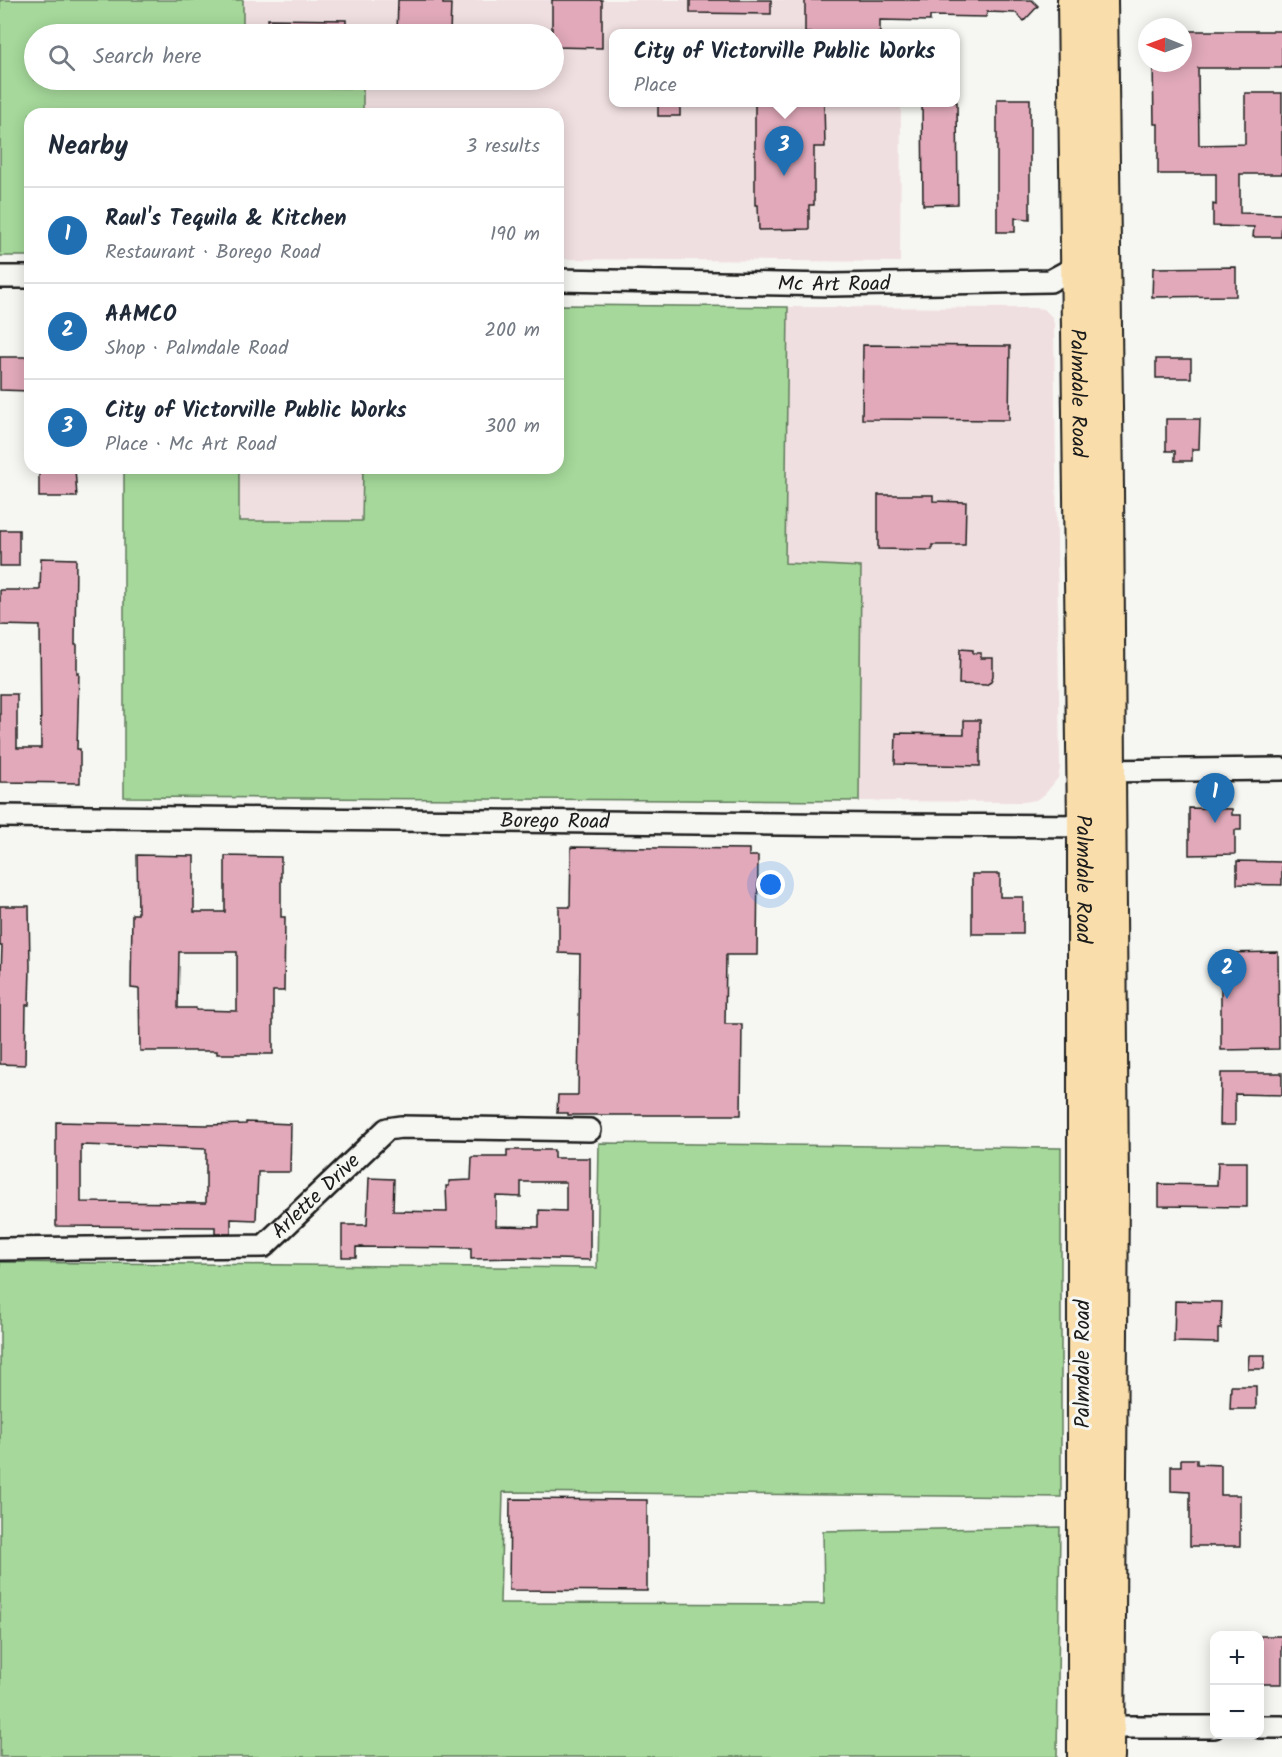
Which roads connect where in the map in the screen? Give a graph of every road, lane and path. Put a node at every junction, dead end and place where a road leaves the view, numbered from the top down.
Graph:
1 (1073, 0) edge
2 (1102, 0) edge
3 (1105, 259) junction
4 (1076, 267) junction
5 (0, 277) edge
6 (24, 277) edge
7 (564, 280) edge
8 (1282, 770) edge
9 (1096, 771) junction
10 (0, 816) edge
11 (1096, 826) junction
12 (590, 1130) dead end
13 (0, 1249) edge
14 (1097, 1727) junction
15 (1210, 1727) edge
16 (1264, 1727) edge
17 (1282, 1727) edge
18 (1083, 1757) edge
19 (1109, 1757) edge

1 - 4 highway, Palmdale Road
2 - 3 highway, Palmdale Road
3 - 4 street, Mc Art Road
3 - 9 highway, Palmdale Road
4 - 7 street, Mc Art Road
4 - 9 highway, Palmdale Road
5 - 6 street
8 - 9 street
9 - 11 highway, Palmdale Road
10 - 11 street, Borego Road
11 - 14 highway, Palmdale Road
12 - 13 street, Arlette Drive
14 - 15 street
14 - 18 highway, Palmdale Road
14 - 19 highway, Palmdale Road
16 - 17 street

